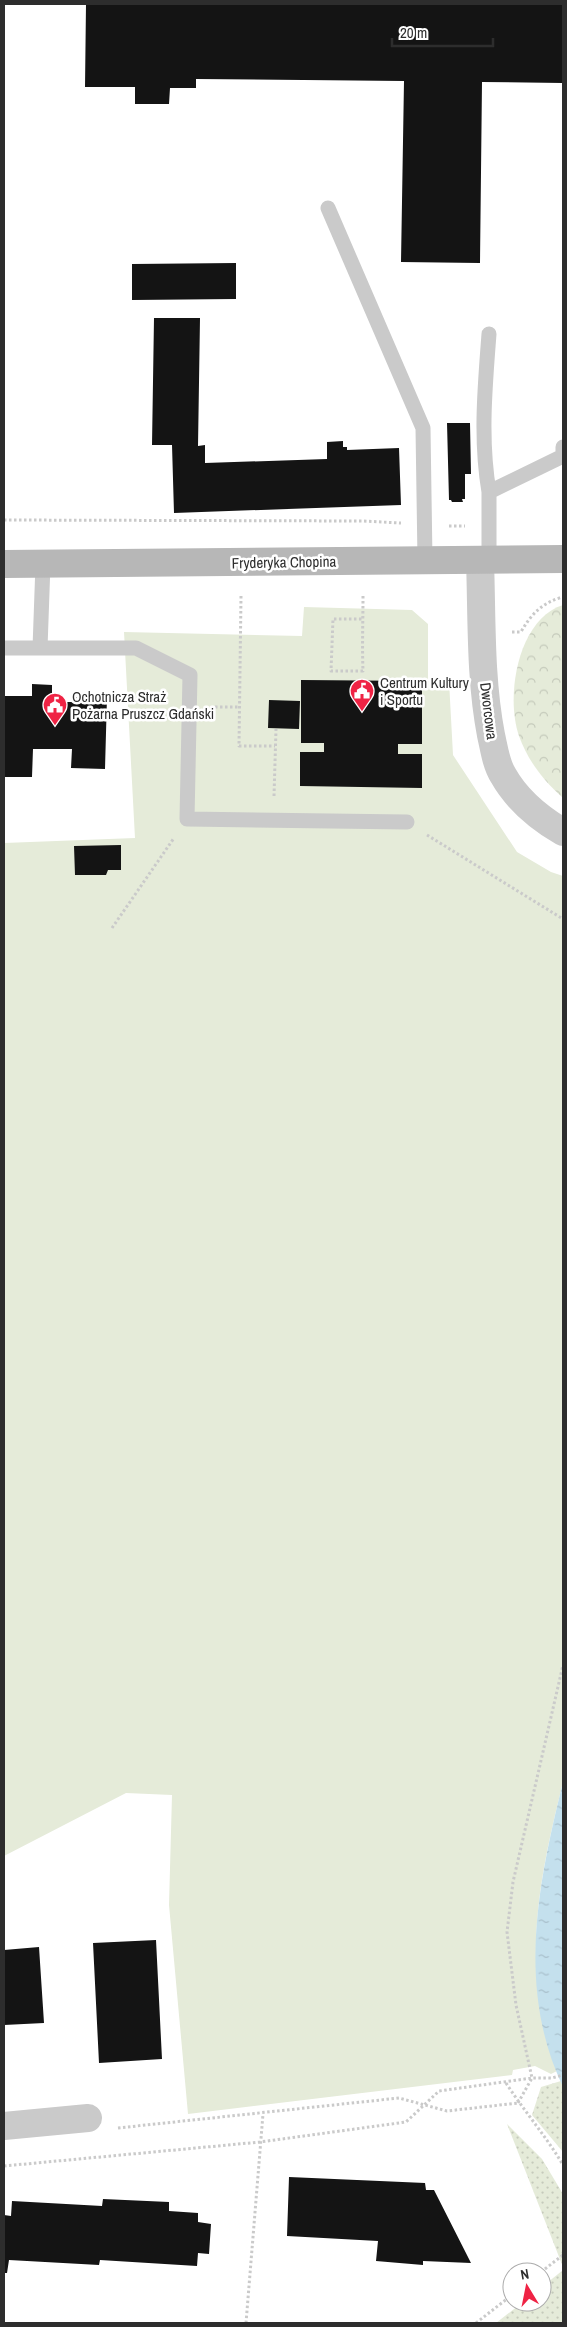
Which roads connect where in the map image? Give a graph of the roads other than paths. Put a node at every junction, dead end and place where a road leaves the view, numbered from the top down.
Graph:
1 (328, 208) dead end
2 (489, 334) dead end
3 (563, 447) edge
4 (489, 492) junction
5 (563, 558) edge
6 (425, 560) junction
7 (485, 560) junction
8 (4, 564) edge
9 (43, 564) junction
10 (4, 648) edge
11 (40, 648) junction
12 (407, 822) road end
13 (563, 832) edge
14 (98, 2123) road end
15 (4, 2126) edge

1 - 6 lane
2 - 4 lane
3 - 4 lane
4 - 7 lane
5 - 7 main road, Fryderyka Chopina
6 - 7 main road, Fryderyka Chopina
6 - 9 main road, Fryderyka Chopina
7 - 13 street, Dworcowa
8 - 9 main road, Fryderyka Chopina
9 - 11 lane
10 - 11 lane
11 - 12 lane
14 - 15 street

